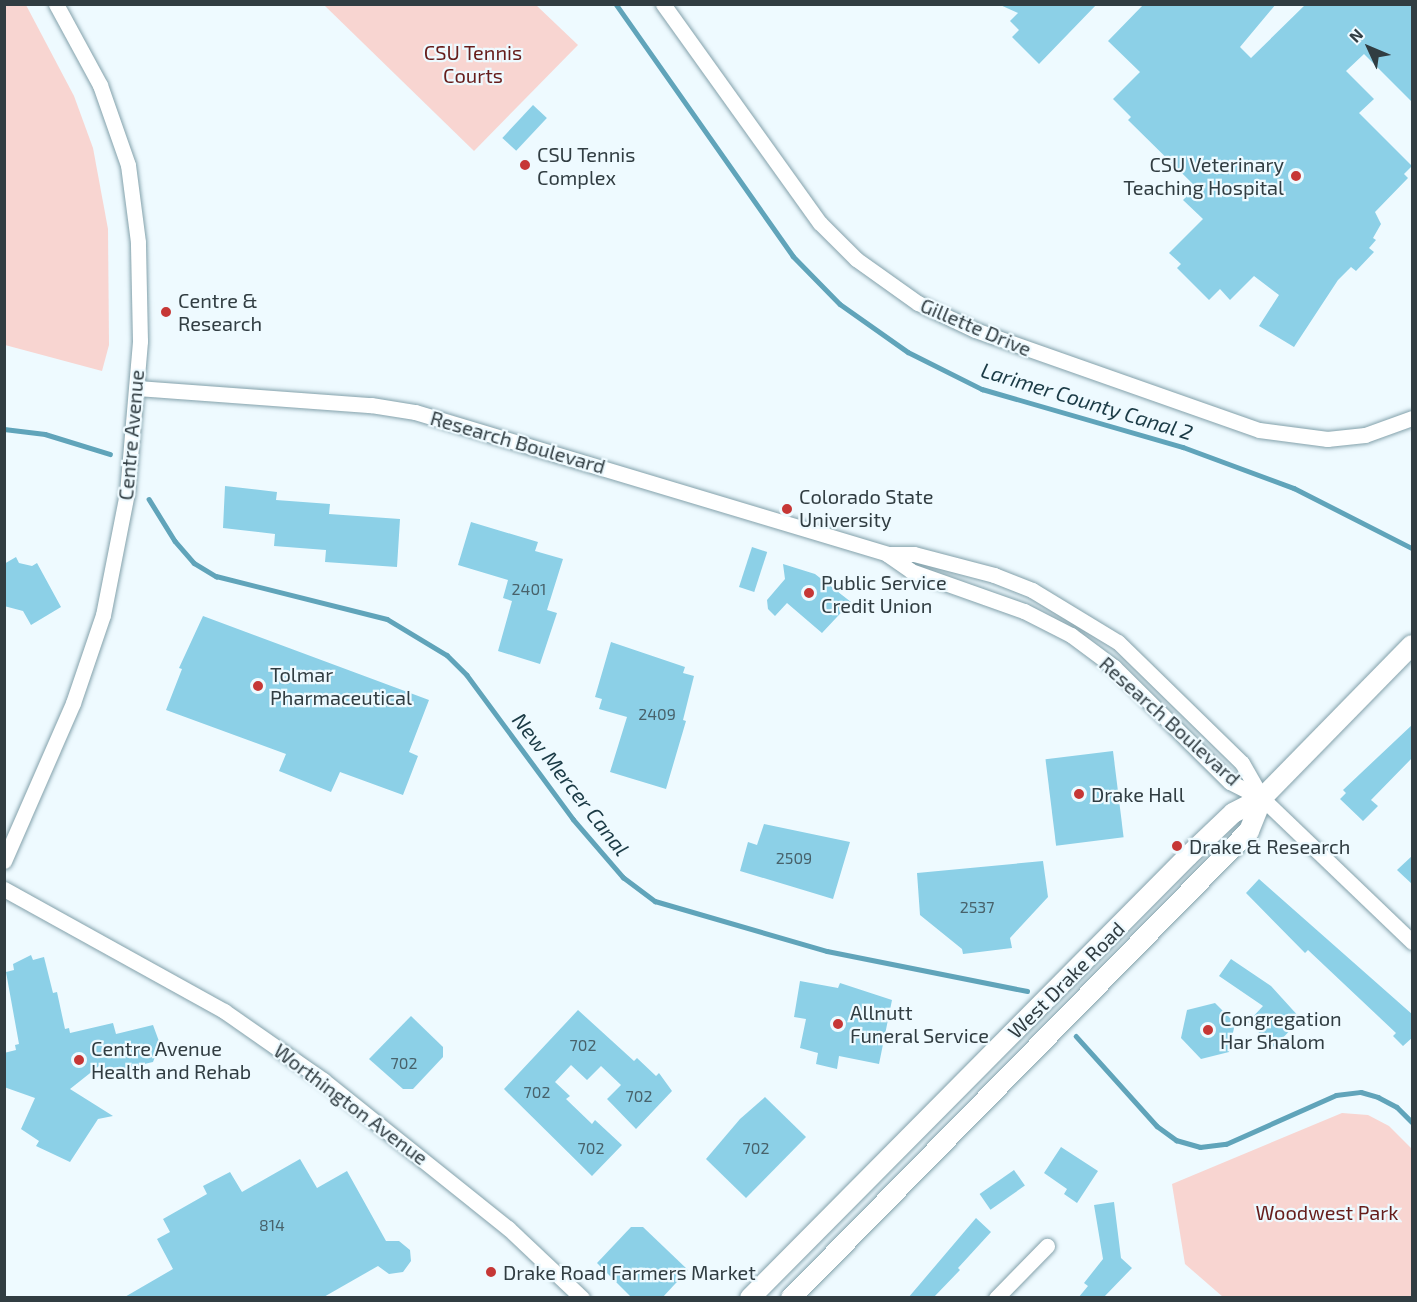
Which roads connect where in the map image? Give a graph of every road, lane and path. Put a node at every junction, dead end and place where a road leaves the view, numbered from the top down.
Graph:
1 (56, 4) edge
2 (663, 4) edge
3 (136, 388) junction
4 (1413, 418) edge
5 (887, 554) junction
6 (1413, 645) edge
7 (1262, 798) junction
8 (4, 861) edge
9 (4, 889) edge
10 (1413, 942) edge
11 (1103, 944) junction
12 (1086, 998) junction
13 (1047, 1245) dead end
14 (582, 1298) edge
15 (750, 1298) edge
16 (791, 1298) edge
17 (996, 1298) edge

1 - 3 street, Centre Avenue
2 - 4 street, Gillette Drive
3 - 5 street, Research Boulevard
3 - 8 street, Centre Avenue
5 - 7 street, Research Boulevard
5 - 7 street, Research Boulevard
6 - 7 main road, West Drake Road
7 - 10 street
7 - 11 main road, West Drake Road
7 - 12 main road, West Drake Road
9 - 14 street, Worthington Avenue
11 - 12 main road
11 - 15 main road, West Drake Road
12 - 16 main road, West Drake Road
13 - 17 street

